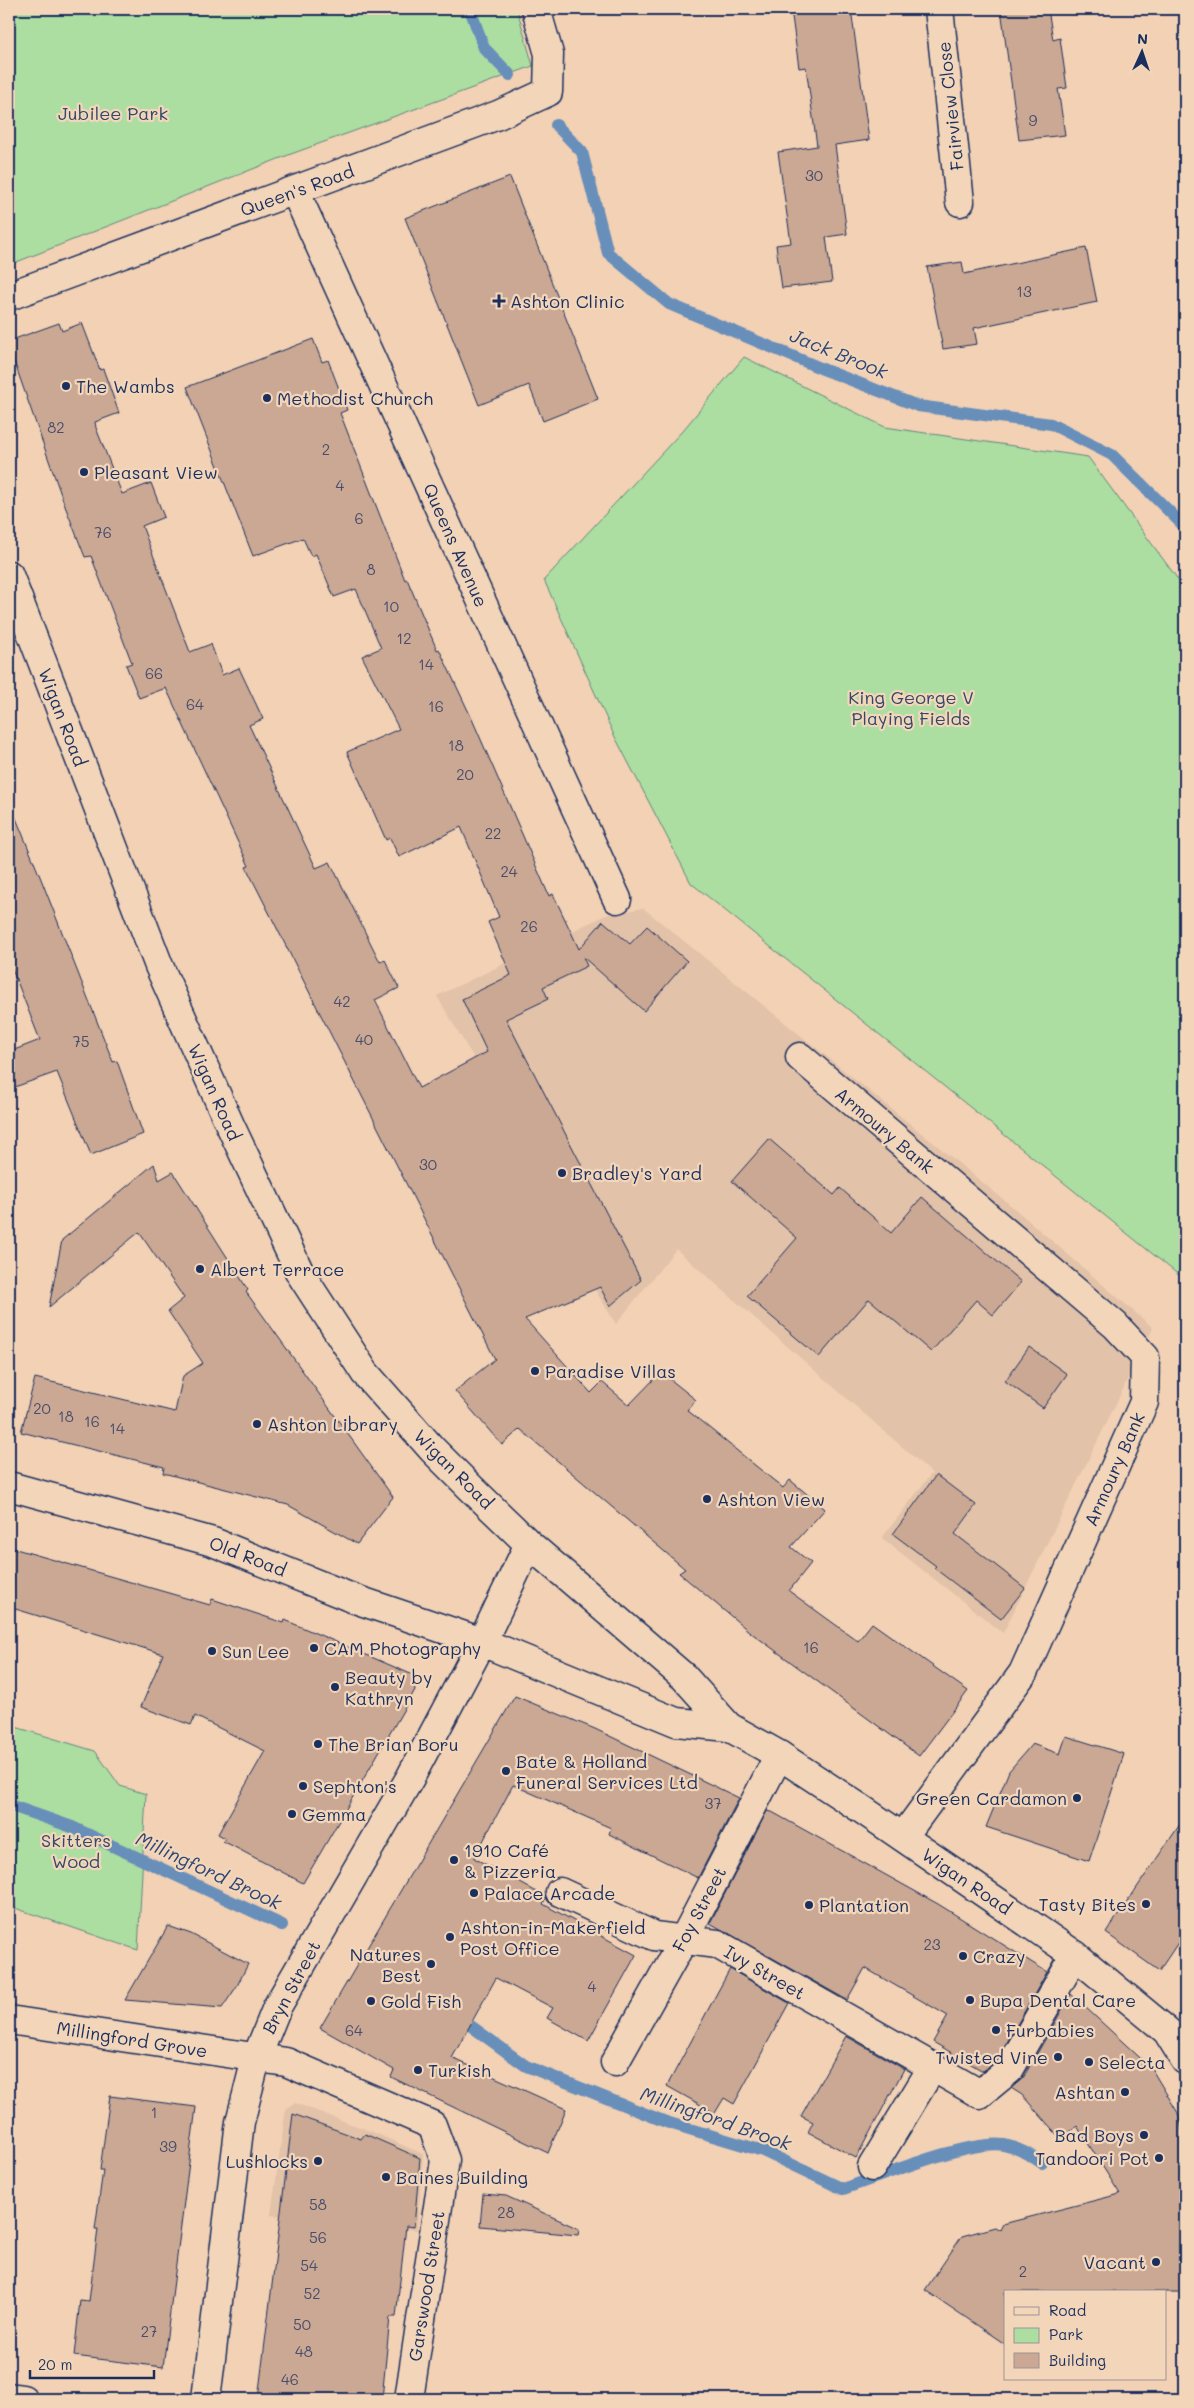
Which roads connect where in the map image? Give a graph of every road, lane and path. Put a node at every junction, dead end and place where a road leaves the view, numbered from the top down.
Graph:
1 (536, 9) edge
2 (939, 9) edge
3 (295, 191) junction
4 (960, 202) dead end
5 (9, 296) edge
6 (9, 575) edge
7 (617, 899) dead end
8 (800, 1057) dead end
9 (9, 1486) edge
10 (529, 1544) junction
11 (482, 1642) junction
12 (729, 1726) junction
13 (779, 1755) junction
14 (903, 1837) junction
15 (560, 1892) dead end
16 (684, 1939) junction
17 (1075, 1955) junction
18 (9, 2020) edge
19 (1176, 2040) edge
20 (256, 2059) junction
21 (1185, 2060) edge
22 (615, 2062) dead end
23 (932, 2068) junction
24 (872, 2168) dead end
25 (9, 2397) edge
26 (23, 2399) edge
27 (206, 2399) edge
28 (409, 2399) edge

1 - 3 street, Queen's Road
2 - 4 street, Fairview Close
3 - 5 street, Queen's Road
3 - 7 street, Queens Avenue
6 - 10 street, Wigan Road
8 - 14 street, Armoury Bank
9 - 11 street, Old Road
10 - 11 street
10 - 12 street, Wigan Road
11 - 12 street, Wigan Road
11 - 20 street, Bryn Street
12 - 13 street, Wigan Road
13 - 14 street, Wigan Road
13 - 16 street, Foy Street
14 - 17 street, Wigan Road
15 - 16 street, Ivy Street
16 - 22 street, Foy Street
16 - 23 street, Ivy Street
17 - 19 street, Wigan Road
17 - 23 street, Ivy Street
18 - 20 street, Millingford Grove
19 - 21 street, Wigan Road
20 - 27 street, Bryn Street
20 - 28 street, Garswood Street
23 - 24 street
25 - 26 street

